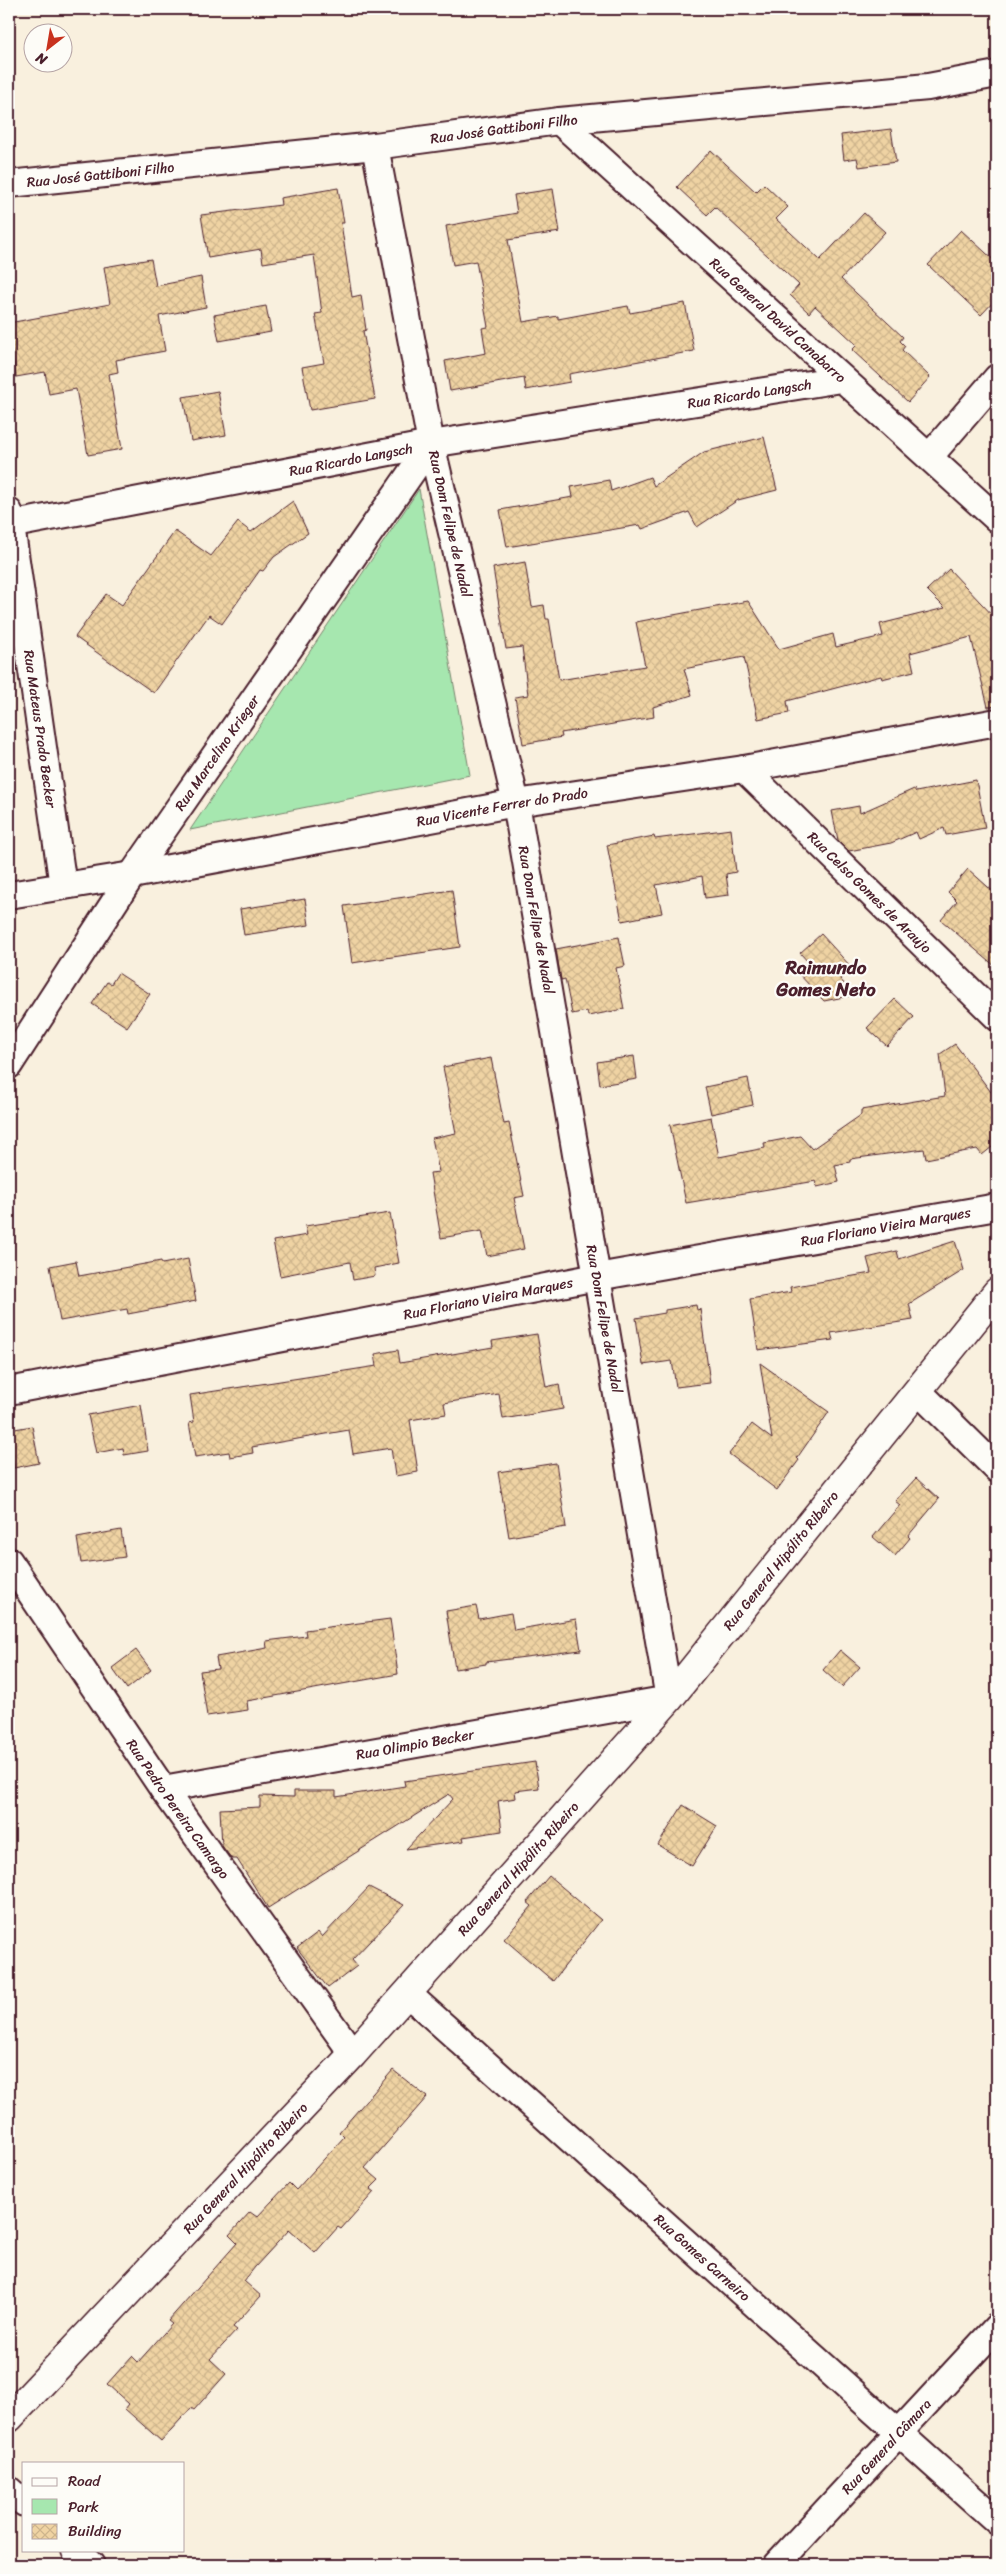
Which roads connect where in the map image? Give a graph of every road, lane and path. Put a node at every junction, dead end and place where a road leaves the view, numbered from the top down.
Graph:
1 (997, 74) edge
2 (559, 122) junction
3 (376, 146) junction
4 (9, 184) edge
5 (997, 378) edge
6 (841, 379) junction
7 (431, 444) junction
8 (930, 456) junction
9 (997, 519) edge
10 (9, 520) edge
11 (997, 722) edge
12 (744, 769) junction
13 (516, 803) junction
14 (132, 875) junction
15 (63, 886) junction
16 (9, 895) edge
17 (997, 1017) edge
18 (9, 1065) edge
19 (997, 1207) edge
20 (597, 1277) junction
21 (997, 1292) edge
22 (9, 1392) edge
23 (919, 1392) junction
24 (997, 1469) edge
25 (9, 1561) edge
26 (669, 1699) junction
27 (163, 1788) junction
28 (408, 1994) junction
29 (353, 2054) junction
30 (997, 2327) edge
31 (9, 2418) edge
32 (898, 2433) junction
33 (9, 2490) edge
34 (22, 2501) edge
35 (997, 2521) edge
36 (77, 2552) edge
37 (91, 2565) edge
38 (776, 2565) edge

1 - 2 street, Rua José Gattiboni Filho
2 - 3 street, Rua José Gattiboni Filho
2 - 6 street, Rua General David Canabarro
3 - 4 street, Rua José Gattiboni Filho
3 - 7 street, Rua Dom Felipe de Nadal
5 - 8 street
6 - 7 street, Rua Ricardo Langsch
6 - 8 street, Rua General David Canabarro
7 - 10 street, Rua Ricardo Langsch
7 - 13 street, Rua Dom Felipe de Nadal
7 - 14 street, Rua Marcelino Krieger
8 - 9 street, Rua General David Canabarro
10 - 15 street, Rua Mateus Prado Becker
11 - 12 street, Rua Vicente Ferrer do Prado
12 - 13 street, Rua Vicente Ferrer do Prado
12 - 17 street, Rua Celso Gomes de Araujo
13 - 14 street, Rua Vicente Ferrer do Prado
13 - 20 street, Rua Dom Felipe de Nadal
14 - 15 street, Rua Vicente Ferrer do Prado
14 - 18 street, Rua Marcelino Krieger
15 - 16 street, Rua Vicente Ferrer do Prado
19 - 20 street, Rua Floriano Vieira Marques
20 - 22 street, Rua Floriano Vieira Marques
20 - 26 street, Rua Dom Felipe de Nadal
21 - 23 street, Rua General Hipólito Ribeiro
23 - 24 street
23 - 26 street, Rua General Hipólito Ribeiro
25 - 27 street, Rua Pedro Pereira Camargo
26 - 27 street, Rua Olimpio Becker
26 - 28 street, Rua General Hipólito Ribeiro
27 - 29 street, Rua Pedro Pereira Camargo
28 - 29 street, Rua General Hipólito Ribeiro
28 - 32 street, Rua Gomes Carneiro
29 - 31 street, Rua General Hipólito Ribeiro
30 - 32 street, Rua General Câmara
32 - 35 street, Rua Gomes Carneiro
32 - 38 street, Rua General Câmara
33 - 34 street
36 - 37 street

